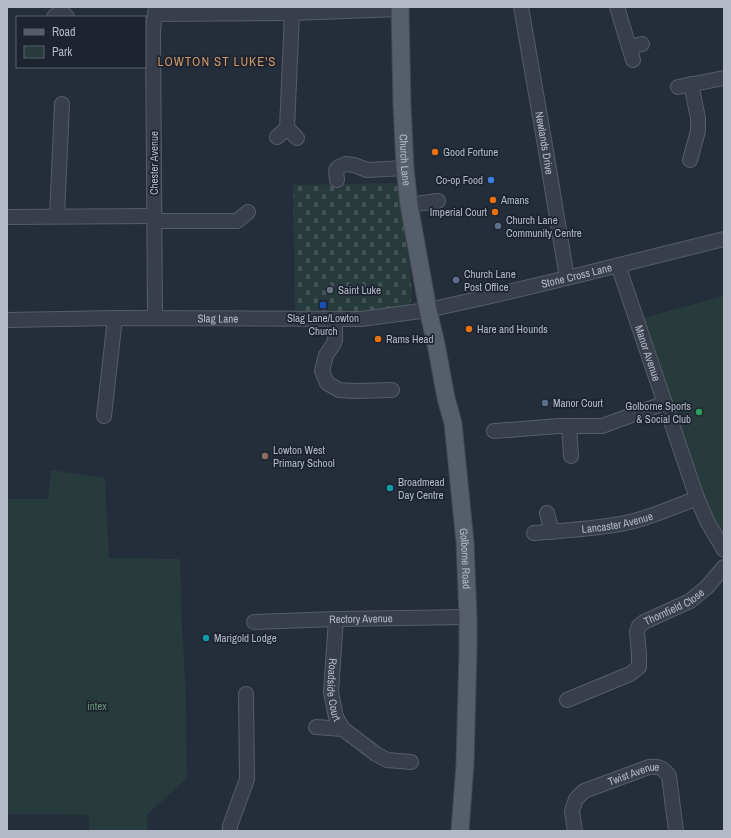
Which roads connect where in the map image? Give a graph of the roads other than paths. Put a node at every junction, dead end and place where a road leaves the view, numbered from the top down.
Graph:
1 (521, 7) edge
2 (617, 7) edge
3 (400, 8) edge
4 (156, 11) edge
5 (292, 13) junction
6 (634, 50) dead end
7 (724, 78) edge
8 (691, 84) junction
9 (678, 87) dead end
10 (62, 104) dead end
11 (287, 134) dead end
12 (690, 160) dead end
13 (405, 168) junction
14 (333, 175) dead end
15 (438, 201) dead end
16 (408, 205) junction
17 (248, 212) dead end
18 (57, 216) junction
19 (7, 217) edge
20 (155, 219) junction
21 (724, 239) edge
22 (618, 265) junction
23 (567, 278) junction
24 (428, 310) junction
25 (115, 318) junction
26 (156, 318) junction
27 (7, 320) edge
28 (335, 320) junction
29 (392, 390) dead end
30 (665, 403) junction
31 (104, 416) dead end
32 (569, 426) junction
33 (494, 431) dead end
34 (571, 456) dead end
35 (697, 498) junction
36 (547, 513) dead end
37 (552, 532) junction
38 (534, 533) dead end
39 (724, 550) edge
40 (724, 567) edge
41 (468, 617) junction
42 (336, 619) junction
43 (254, 622) dead end
44 (246, 694) dead end
45 (567, 700) dead end
46 (316, 727) dead end
47 (343, 729) junction
48 (410, 762) dead end
49 (230, 831) edge
50 (460, 831) edge
51 (575, 831) edge
52 (676, 831) edge

1 - 23 street, Newlands Drive
2 - 6 street
3 - 5 street
3 - 13 main road, Church Lane
4 - 5 street
4 - 20 street, Chester Avenue
5 - 11 street
7 - 8 street
8 - 9 street
8 - 12 street
10 - 18 street
13 - 14 street
13 - 16 main road, Church Lane
15 - 16 street
16 - 24 main road, Church Lane
17 - 20 street
18 - 19 street
18 - 20 street
20 - 26 street, Chester Avenue
21 - 22 street, Stone Cross Lane
22 - 23 street, Stone Cross Lane
22 - 30 street, Manor Avenue
23 - 24 street, Stone Cross Lane
24 - 28 street, Slag Lane
24 - 41 main road, Golborne Road
25 - 26 street, Slag Lane
25 - 27 street, Slag Lane
25 - 31 street
26 - 28 street, Slag Lane
28 - 29 street
30 - 32 street
30 - 35 street, Manor Avenue
32 - 33 street
32 - 34 street
35 - 37 street, Lancaster Avenue
35 - 39 street, Manor Avenue
36 - 37 street
37 - 38 street, Lancaster Avenue
40 - 45 street, Thornfield Close
41 - 42 street, Rectory Avenue
41 - 50 main road, Golborne Road
42 - 43 street, Rectory Avenue
42 - 47 street, Roadside Court
44 - 49 street
46 - 47 street
47 - 48 street, Roadside Court
51 - 52 street, Twist Avenue

